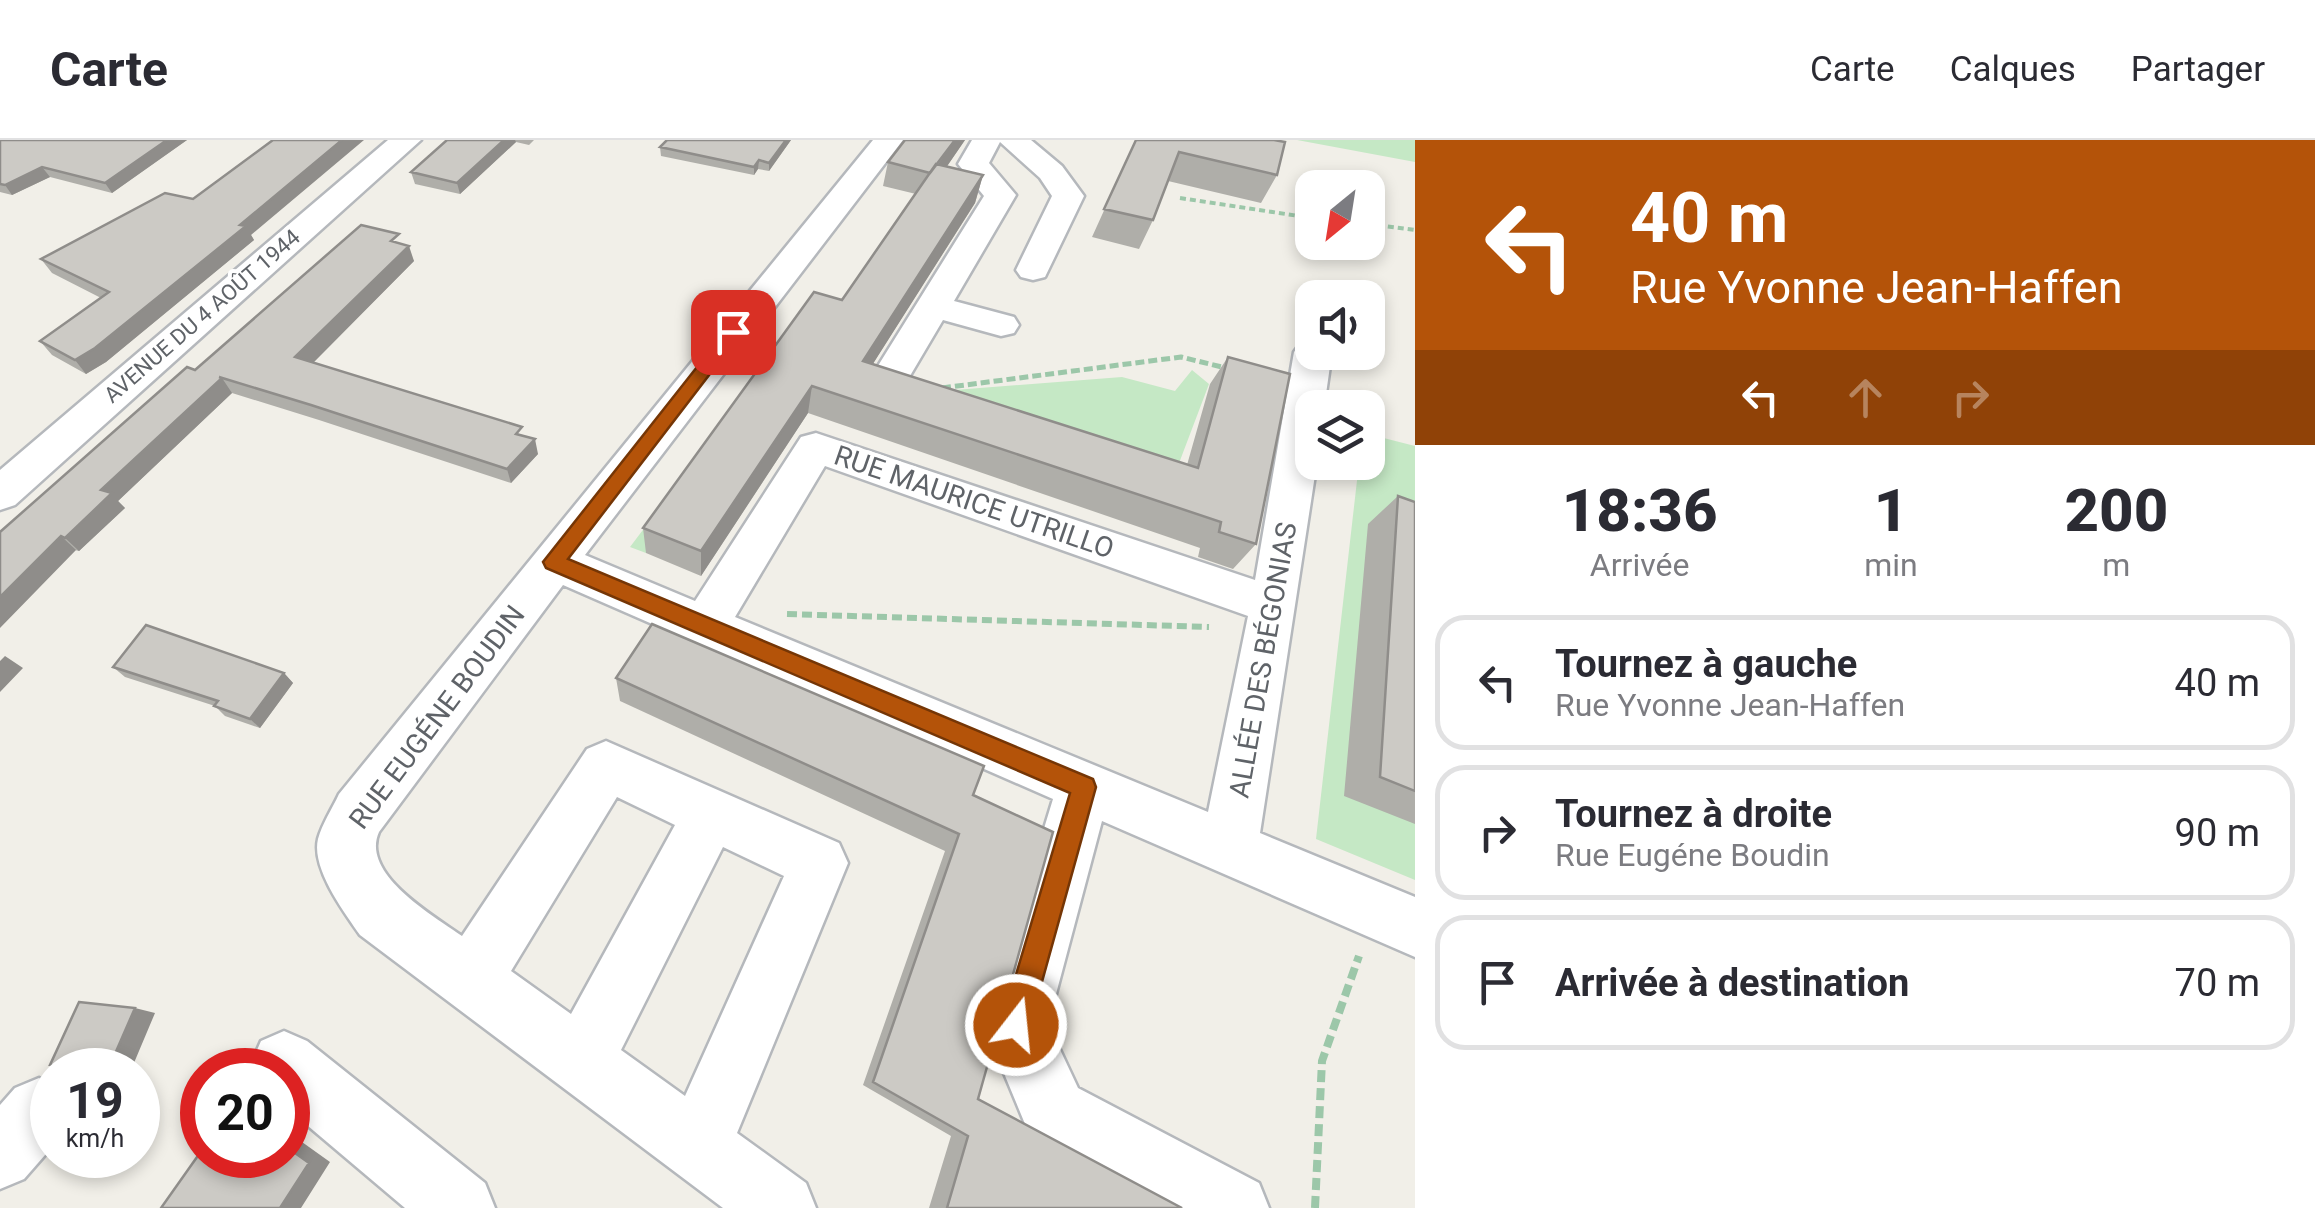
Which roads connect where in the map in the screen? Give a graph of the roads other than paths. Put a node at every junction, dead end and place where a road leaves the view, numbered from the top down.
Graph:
1 (406, 140) edge
2 (888, 140) edge
3 (986, 140) edge
4 (1013, 140) edge
5 (1033, 270) dead end
6 (932, 306) junction
7 (1001, 325) dead end
8 (1310, 371) edge
9 (890, 376) edge
10 (0, 494) edge
11 (554, 562) junction
12 (1272, 618) junction
13 (710, 619) junction
14 (1084, 787) junction
15 (711, 814) junction
16 (1230, 849) junction
17 (1395, 919) edge
18 (470, 980) junction
19 (581, 1062) junction
20 (310, 1085) edge
21 (696, 1146) junction
22 (460, 1208) edge
23 (780, 1208) edge
24 (1234, 1208) edge

1 - 10 street, AVENUE DU 4 AOÛT 1944
2 - 11 street, RUE EUGÉNE BOUDIN
3 - 6 street
4 - 5 street
6 - 7 street
6 - 9 street
8 - 12 street, ALLÉE DES BÉGONIAS
11 - 13 street
11 - 18 street, RUE EUGÉNE BOUDIN
12 - 13 street, RUE MAURICE UTRILLO
12 - 16 street, ALLÉE DES BÉGONIAS
13 - 14 street
14 - 16 street
14 - 24 street
15 - 18 street
15 - 19 street
15 - 21 street
16 - 17 street
18 - 19 street, RUE EUGÉNE BOUDIN
19 - 21 street, RUE EUGÉNE BOUDIN
20 - 22 street
21 - 23 street, RUE EUGÉNE BOUDIN

